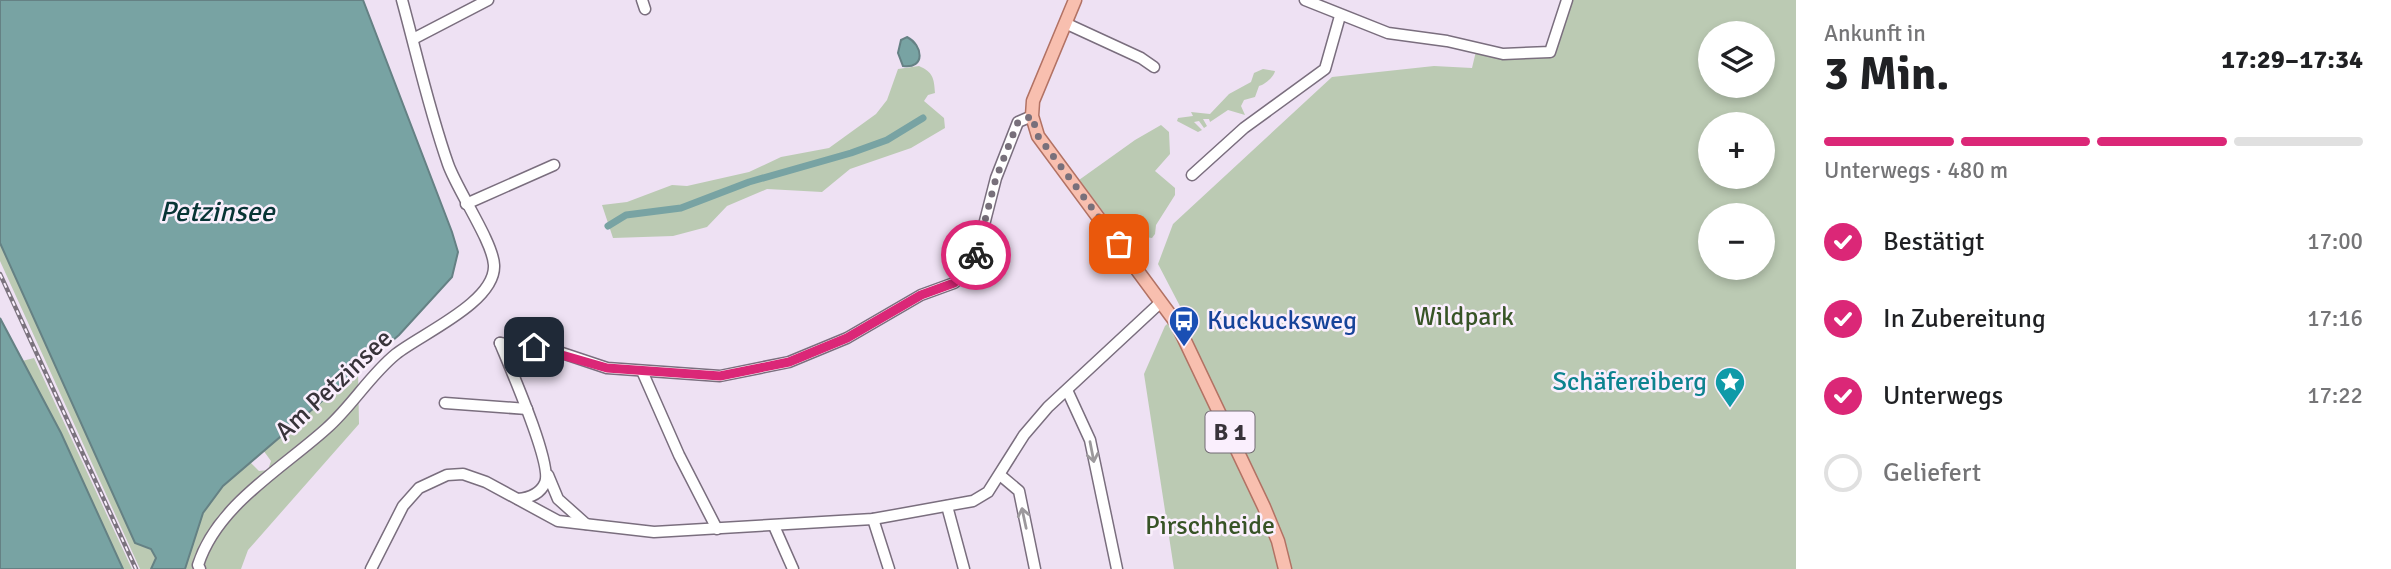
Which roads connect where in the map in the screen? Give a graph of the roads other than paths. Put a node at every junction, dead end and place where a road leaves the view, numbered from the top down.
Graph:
1 (402, 0) edge
2 (488, 0) edge
3 (1074, 0) edge
4 (1305, 0) edge
5 (1567, 0) edge
6 (1339, 16) junction
7 (1065, 23) junction
8 (413, 39) junction
9 (1154, 67) dead end
10 (1032, 116) junction
11 (554, 165) dead end
12 (1192, 175) dead end
13 (467, 204) junction
14 (1161, 302) junction
15 (642, 371) junction
16 (1067, 390) junction
17 (445, 402) dead end
18 (527, 409) junction
19 (547, 472) junction
20 (1000, 475) junction
21 (518, 499) junction
22 (947, 506) junction
23 (873, 519) junction
24 (588, 525) junction
25 (774, 526) junction
26 (717, 529) junction
27 (200, 569) edge
28 (371, 569) edge
29 (793, 569) edge
30 (889, 569) edge
31 (964, 569) edge
32 (1035, 569) edge
33 (1117, 569) edge
34 (1285, 569) edge

1 - 8 street, Am Petzinsee
2 - 8 street
3 - 7 main road
4 - 6 street
5 - 6 street
6 - 12 street
7 - 9 street
7 - 10 main road
8 - 13 street, Am Petzinsee
10 - 14 main road, B 1
10 - 15 street
11 - 13 street
13 - 27 street, Am Petzinsee
14 - 16 street
14 - 34 main road, B 1
15 - 18 street
15 - 26 street
16 - 20 street
16 -> 33 street
17 - 18 street
18 - 19 street
19 - 21 street
19 - 24 street
20 - 22 street
32 -> 20 street
21 - 24 street
21 - 28 street
22 - 23 street
22 - 31 street
23 - 25 street
23 - 30 street
24 - 26 street
25 - 26 street
25 - 29 street

